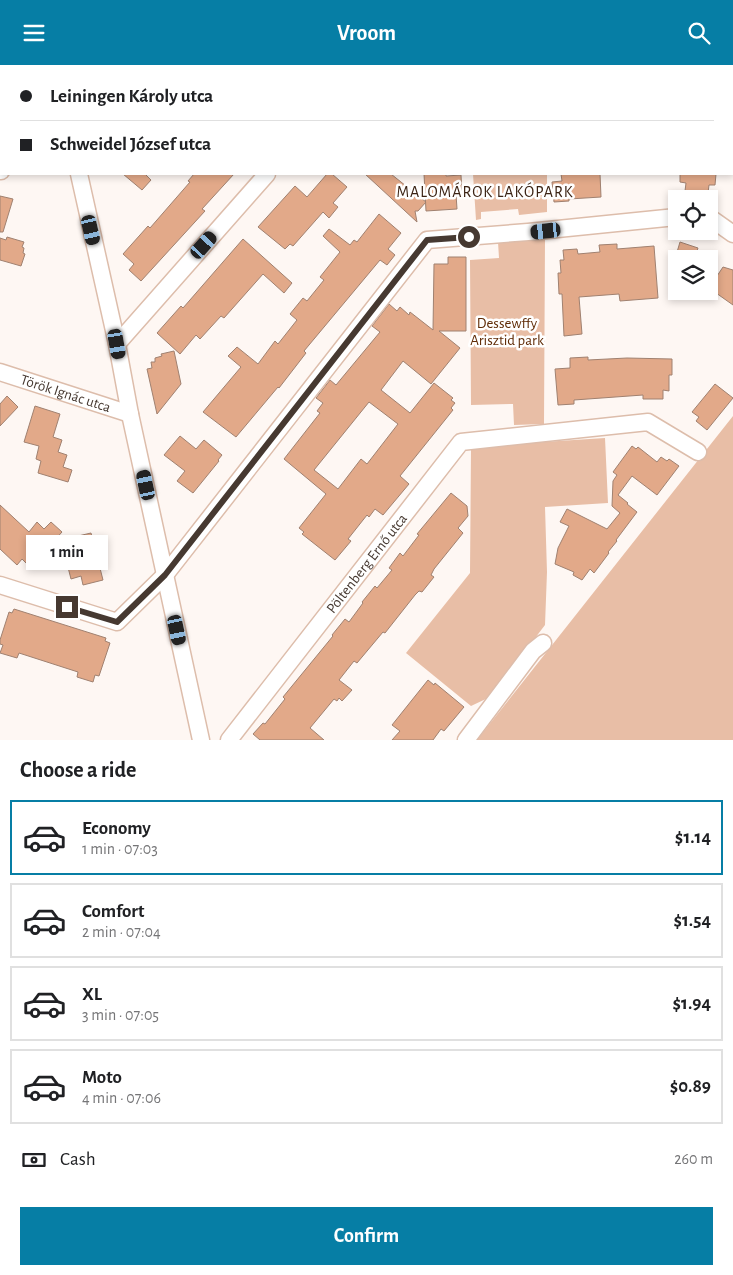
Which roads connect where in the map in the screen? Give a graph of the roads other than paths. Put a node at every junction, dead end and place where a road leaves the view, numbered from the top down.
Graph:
1 (78, 175) edge
2 (266, 175) edge
3 (668, 218) edge
4 (718, 223) edge
5 (733, 234) edge
6 (117, 344) junction
7 (0, 372) edge
8 (130, 414) junction
9 (698, 452) dead end
10 (165, 575) junction
11 (0, 585) edge
12 (543, 643) dead end
13 (200, 740) edge
14 (229, 740) edge
15 (466, 740) edge

1 - 6 street
2 - 6 street
3 - 10 street
4 - 5 street
6 - 8 street
7 - 8 street, Török Ignác utca
8 - 10 street
9 - 14 street, Pöltenberg Ernő utca
10 - 11 street
10 - 13 street
12 - 15 street

